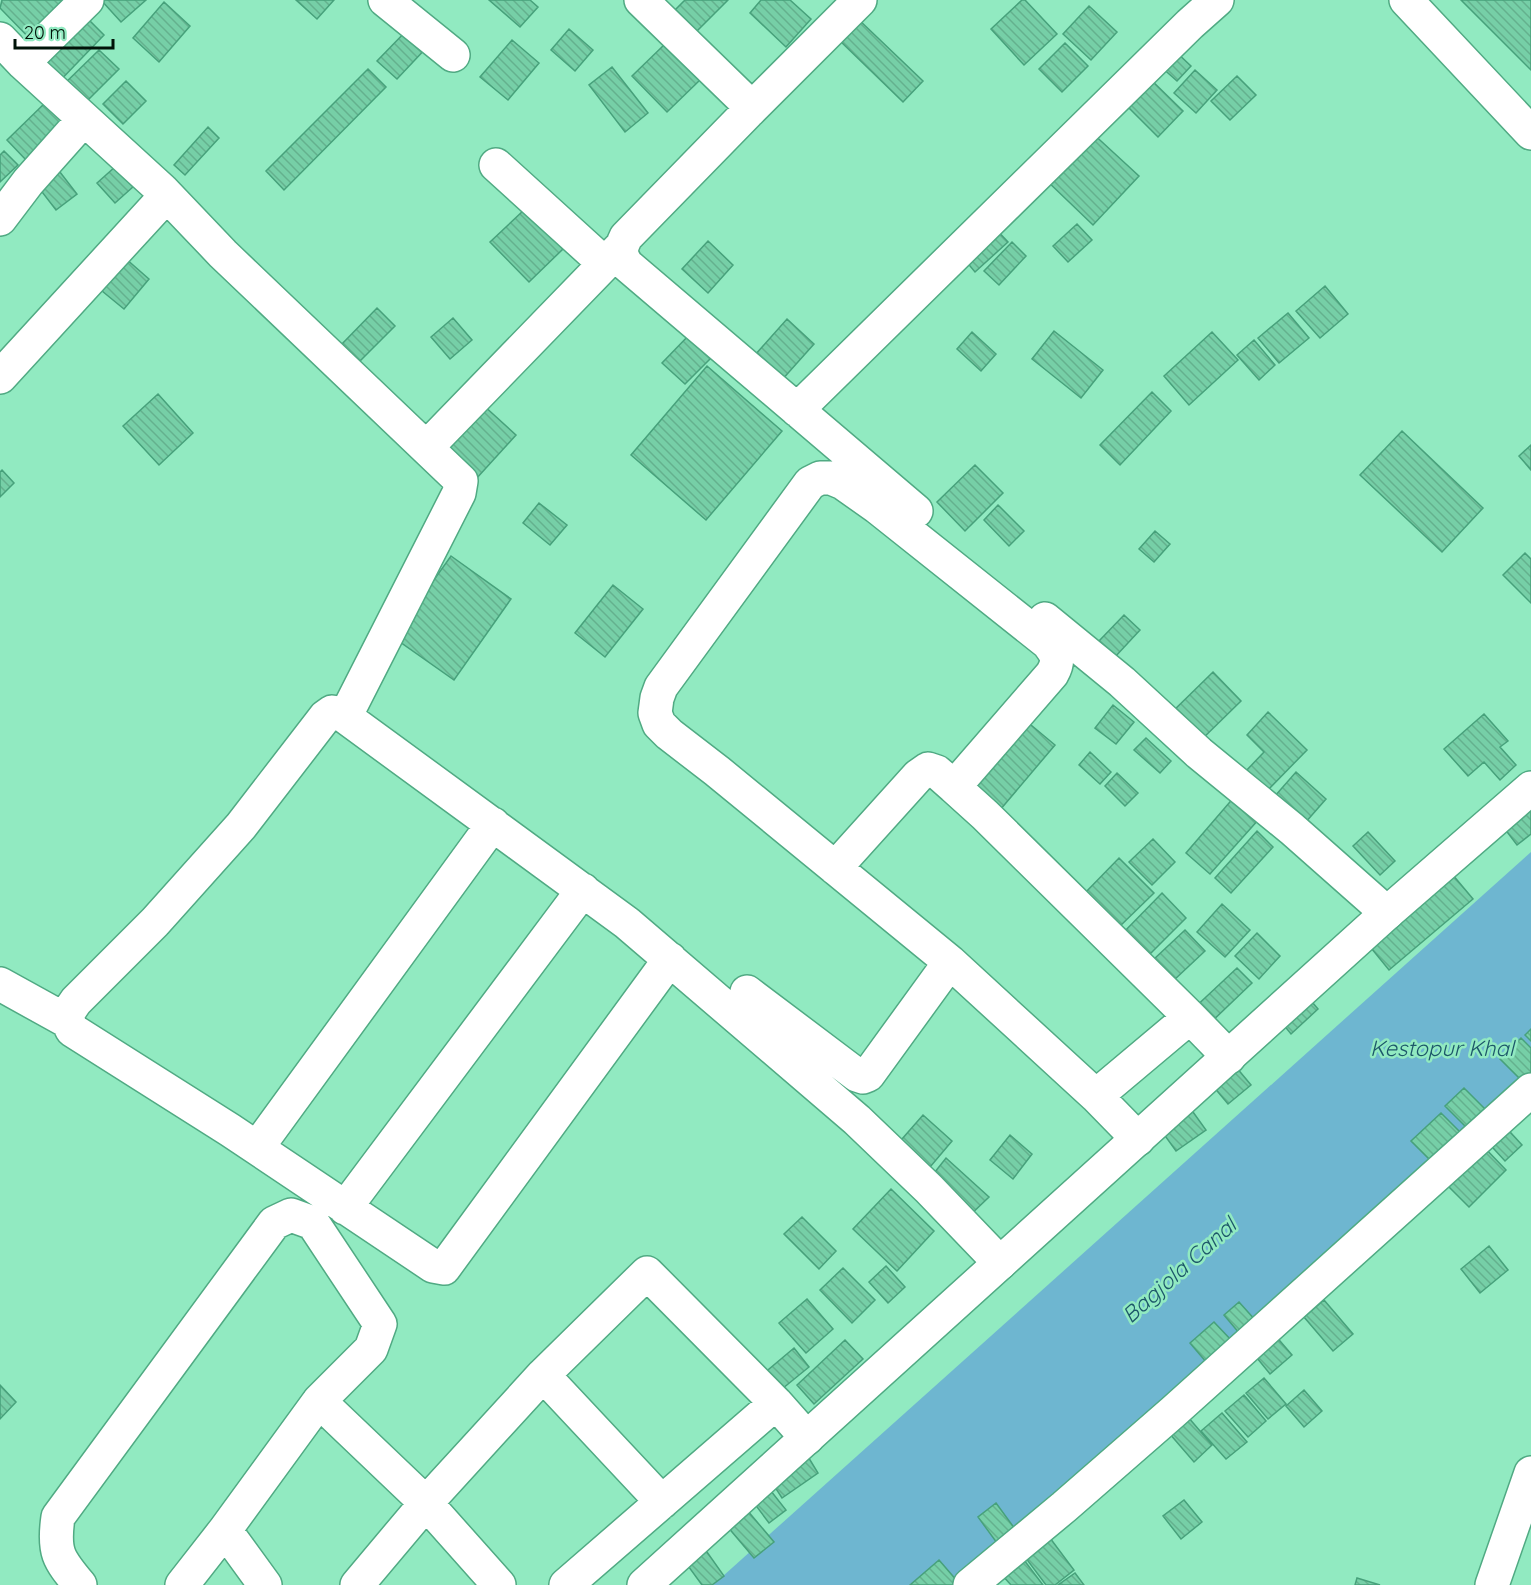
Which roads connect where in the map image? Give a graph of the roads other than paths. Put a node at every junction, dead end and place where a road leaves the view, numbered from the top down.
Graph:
1 (87, 0) edge
2 (385, 0) edge
3 (641, 0) edge
4 (860, 0) edge
5 (1217, 0) edge
6 (1406, 0) edge
7 (0, 39) edge
8 (453, 56) dead end
9 (23, 63) junction
10 (749, 111) junction
11 (84, 119) junction
12 (1531, 133) edge
13 (496, 165) dead end
14 (166, 196) junction
15 (0, 219) edge
16 (613, 256) junction
17 (0, 377) edge
18 (797, 410) junction
19 (427, 447) junction
20 (346, 716) junction
21 (954, 787) junction
22 (1531, 788) edge
23 (493, 824) junction
24 (835, 868) junction
25 (583, 890) junction
26 (1387, 913) junction
27 (670, 959) junction
28 (950, 962) junction
29 (0, 984) edge
30 (747, 992) dead end
31 (1190, 1017) junction
32 (67, 1021) junction
33 (1229, 1057) junction
34 (1531, 1090) edge
35 (1096, 1096) junction
36 (1138, 1139) junction
37 (257, 1148) junction
38 (345, 1208) junction
39 (1000, 1263) junction
40 (543, 1375) junction
41 (319, 1401) junction
42 (776, 1403) junction
43 (807, 1438) junction
44 (1531, 1473) edge
45 (662, 1502) junction
46 (426, 1503) junction
47 (225, 1530) junction
48 (80, 1585) edge
49 (182, 1585) edge
50 (264, 1585) edge
51 (357, 1585) edge
52 (499, 1585) edge
53 (566, 1585) edge
54 (644, 1585) edge
55 (970, 1585) edge
56 (1492, 1585) edge

1 - 9 street
2 - 8 street
3 - 10 street
4 - 10 street
5 - 18 street
6 - 12 street
7 - 9 street
9 - 11 street
10 - 16 street
11 - 14 street
11 - 15 street
13 - 16 street
14 - 17 street
14 - 19 street
16 - 18 street
16 - 19 street
18 - 26 street
19 - 20 street
20 - 23 street
20 - 32 street
21 - 24 street
21 - 24 street
21 - 31 street
22 - 26 street
23 - 25 street
23 - 37 street
24 - 28 street
25 - 27 street
25 - 38 street
26 - 33 street
27 - 38 street
27 - 39 street
28 - 30 street
28 - 35 street
29 - 32 street
31 - 33 street
31 - 35 street
32 - 37 street
33 - 36 street
34 - 55 street
35 - 36 street
36 - 39 street
37 - 38 street
39 - 43 street
40 - 42 street
40 - 45 street
40 - 46 street
41 - 46 street
41 - 47 street
41 - 48 street
42 - 43 street
42 - 45 street
43 - 54 street
44 - 56 street
45 - 53 street
46 - 51 street
46 - 52 street
47 - 49 street
47 - 50 street

